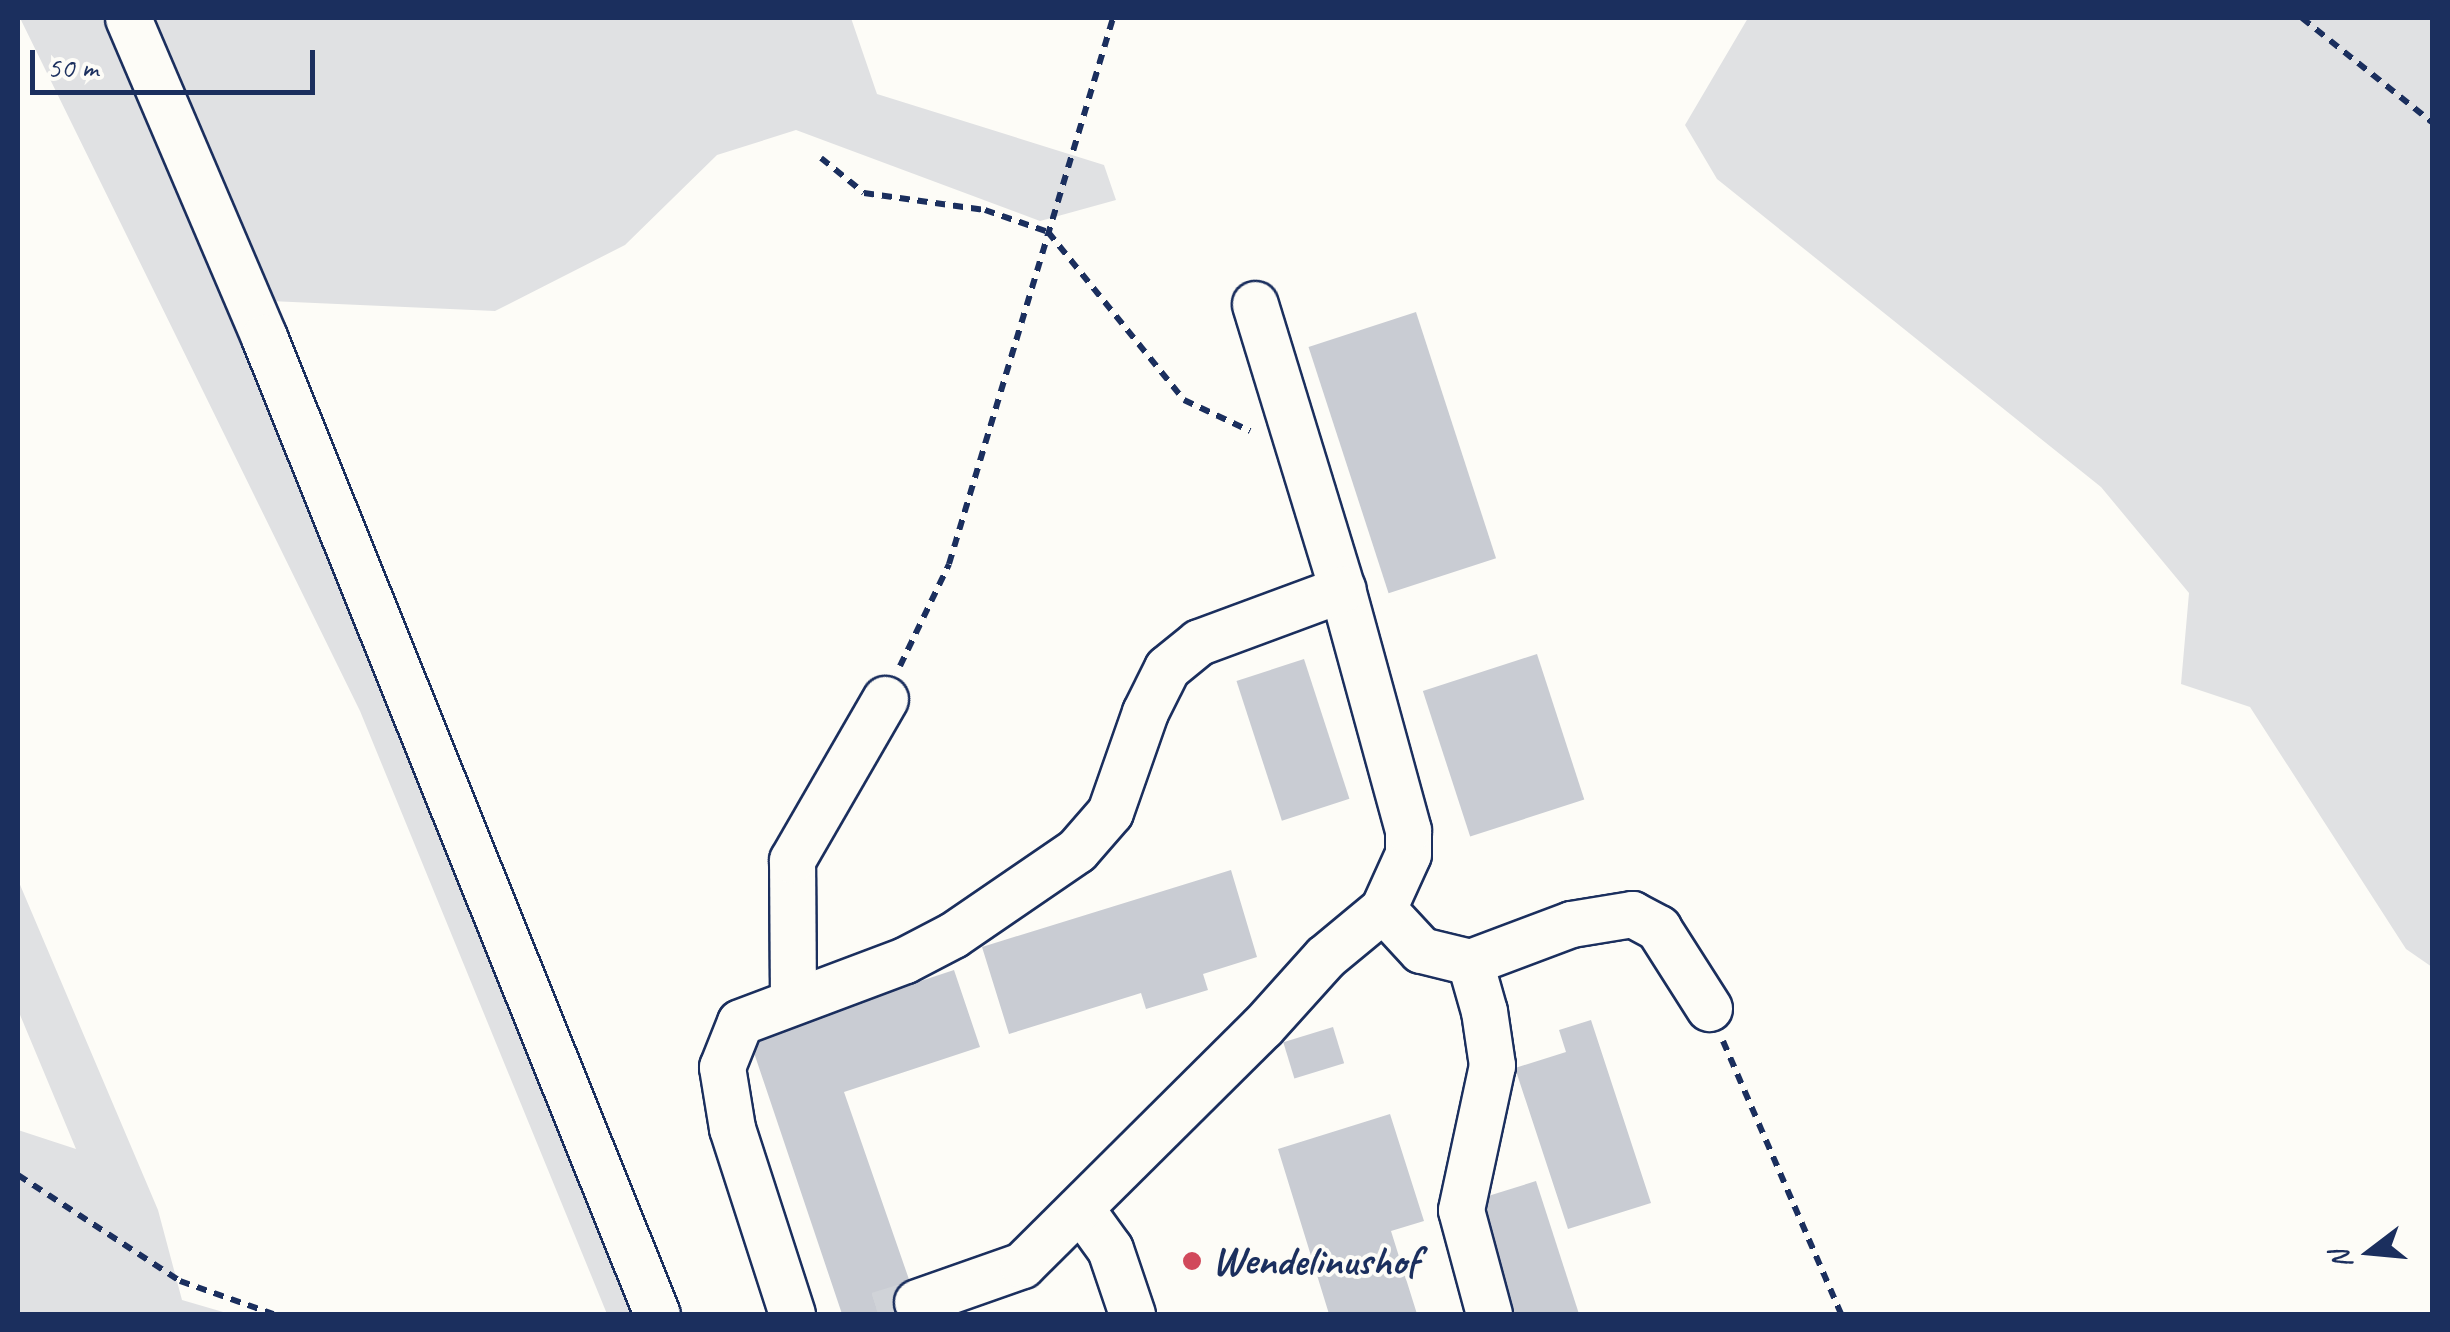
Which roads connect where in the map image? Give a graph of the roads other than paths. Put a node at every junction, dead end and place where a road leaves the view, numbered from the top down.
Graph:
1 (128, 18) edge
2 (1254, 304) dead end
3 (1342, 589) junction
4 (884, 699) road end
5 (1384, 909) junction
6 (1470, 962) junction
7 (793, 998) junction
8 (1709, 1008) road end
9 (1081, 1209) junction
10 (917, 1302) tunnel mouth
11 (657, 1314) edge
12 (792, 1314) edge
13 (1132, 1314) edge
14 (1489, 1314) edge

1 - 11 street
2 - 3 street
3 - 5 street
3 - 7 street
4 - 7 street
5 - 6 street
5 - 9 street
6 - 8 street
6 - 14 street
7 - 12 street
9 - 10 street
9 - 13 street

